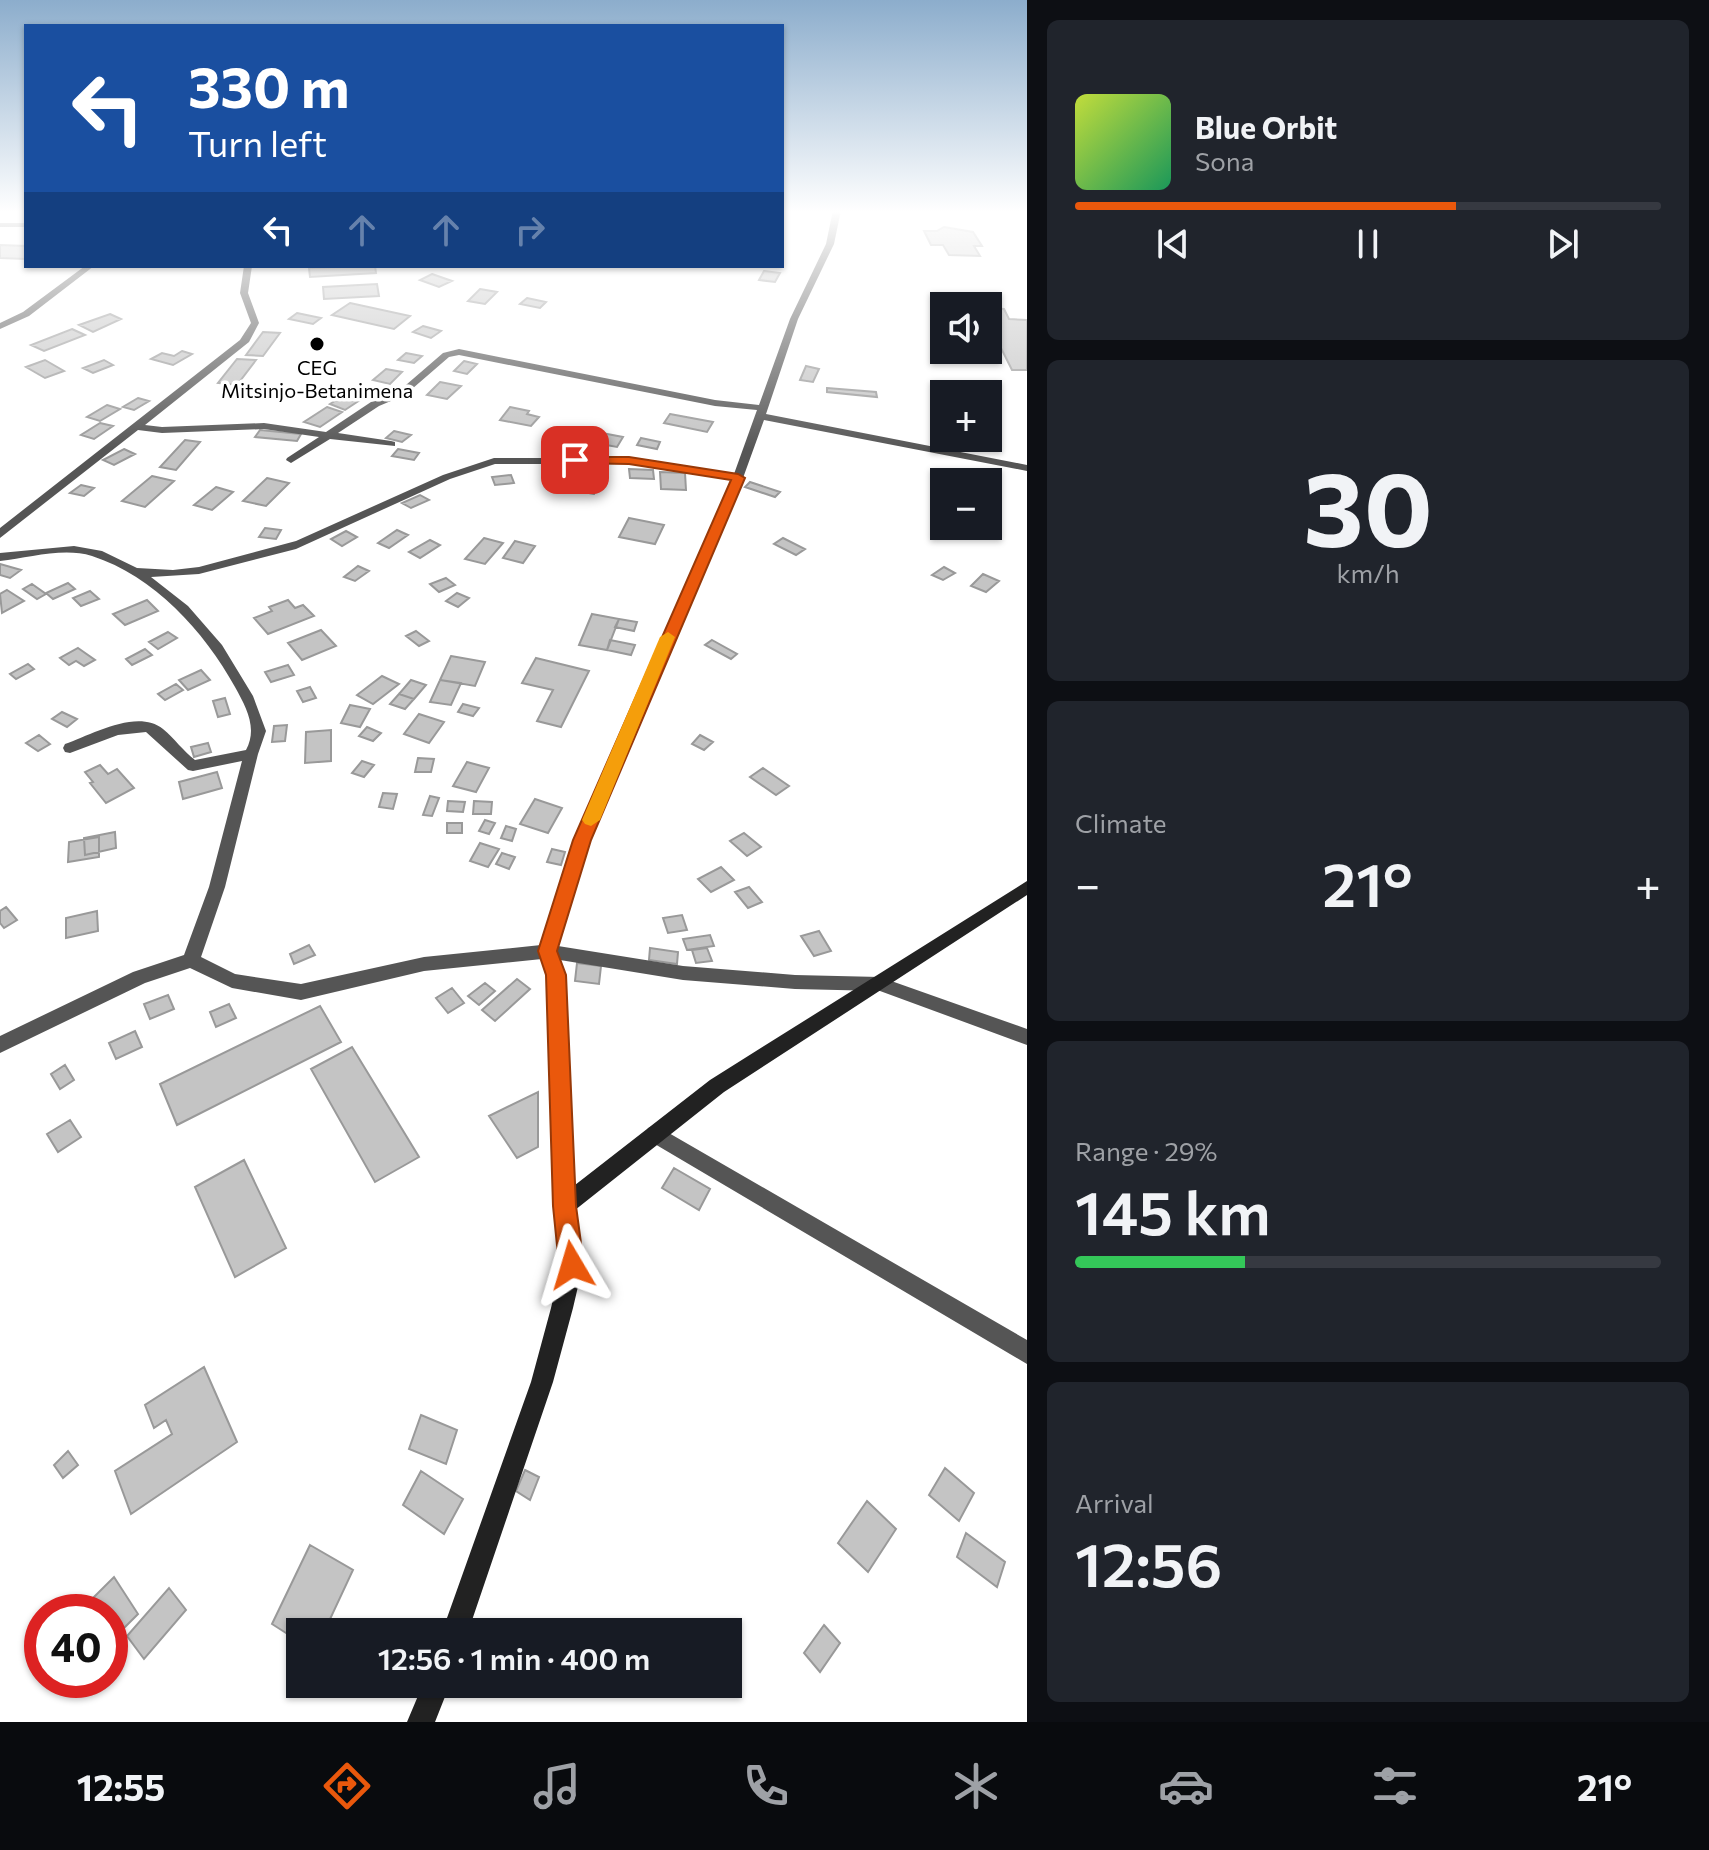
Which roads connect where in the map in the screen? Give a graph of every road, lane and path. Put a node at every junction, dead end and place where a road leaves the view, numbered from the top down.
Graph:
1 (58, 290) edge
2 (244, 290) edge
3 (808, 290) edge
4 (0, 326) edge
5 (761, 412) junction
6 (138, 427) junction
7 (333, 434) junction
8 (391, 444) dead end
9 (291, 460) dead end
10 (1027, 468) edge
11 (738, 478) junction
12 (0, 534) edge
13 (0, 557) edge
14 (131, 571) junction
15 (70, 748) dead end
16 (251, 754) junction
17 (1027, 887) edge
18 (548, 951) junction
19 (191, 960) junction
20 (880, 984) junction
21 (1027, 1037) edge
22 (0, 1045) edge
23 (655, 1134) junction
24 (564, 1206) junction
25 (1027, 1353) edge
26 (460, 1618) edge
27 (431, 1698) edge
28 (421, 1722) edge

1 - 4 street
2 - 6 street
3 - 5 street
5 - 7 street
5 - 10 street
5 - 11 street
6 - 7 street
6 - 12 street
7 - 8 street
7 - 9 street
11 - 14 street
11 - 18 street
13 - 14 street
14 - 16 street
15 - 16 street
16 - 19 street
17 - 20 street
18 - 19 street
18 - 20 street
18 - 24 street
19 - 22 street
20 - 21 street
20 - 23 street
23 - 24 street
23 - 25 street
24 - 26 street
27 - 28 street

